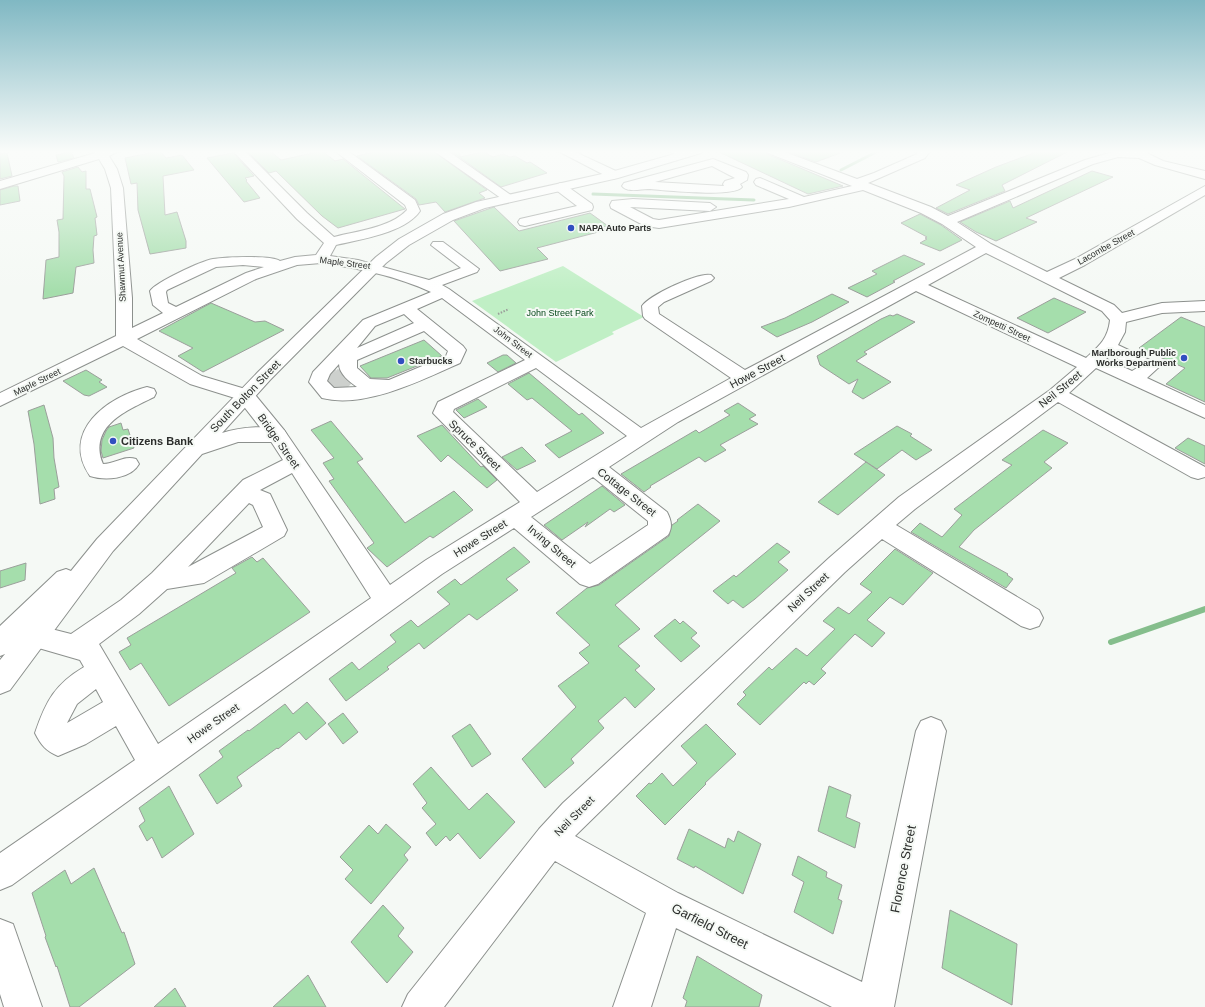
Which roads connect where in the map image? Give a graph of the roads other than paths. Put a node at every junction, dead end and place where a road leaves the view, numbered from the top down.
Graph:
1 (118, 198) edge
2 (285, 198) edge
3 (404, 198) edge
4 (509, 198) edge
5 (576, 198) edge
6 (768, 198) edge
7 (796, 198) edge
8 (809, 198) edge
9 (895, 198) edge
10 (1004, 198) edge
11 (1191, 198) edge
12 (801, 200) junction
13 (778, 204) junction
14 (737, 212) junction
15 (947, 221) junction
16 (525, 222) dead end
17 (331, 242) junction
18 (438, 245) dead end
19 (986, 247) junction
20 (321, 260) junction
21 (281, 264) junction
22 (373, 268) junction
23 (1048, 277) junction
24 (706, 278) dead end
25 (428, 285) junction
26 (916, 285) junction
27 (444, 292) junction
28 (1205, 306) edge
29 (406, 308) junction
30 (177, 314) junction
31 (1118, 319) junction
32 (430, 328) junction
33 (124, 339) junction
34 (1108, 347) junction
35 (348, 351) junction
36 (538, 360) junction
37 (1091, 363) junction
38 (744, 378) junction
39 (1134, 378) junction
40 (147, 393) dead end
41 (1057, 394) junction
42 (245, 395) junction
43 (0, 400) edge
44 (1205, 412) edge
45 (277, 435) junction
46 (641, 437) junction
47 (193, 450) junction
48 (295, 463) junction
49 (129, 464) dead end
50 (594, 466) junction
51 (1198, 472) dead end
52 (246, 492) junction
53 (535, 503) junction
54 (515, 516) junction
55 (881, 527) junction
56 (589, 577) joint
57 (161, 580) junction
58 (387, 601) junction
59 (1030, 618) dead end
60 (16, 637) edge
61 (74, 647) junction
62 (100, 671) junction
63 (0, 681) edge
64 (120, 707) junction
65 (931, 731) dead end
66 (154, 765) junction
67 (550, 840) junction
68 (0, 873) edge
69 (666, 905) junction
70 (0, 937) edge
71 (23, 1007) edge
72 (421, 1007) edge
73 (632, 1007) edge
74 (872, 1007) edge
75 (875, 1007) edge

1 - 33 street, Shawmut Avenue
2 - 17 street
3 - 17 street
4 - 22 street, Maple Street
5 - 16 street
6 - 13 street
7 - 12 street
8 - 12 street
9 - 15 street
10 - 15 street
11 - 23 street, Lacombe Street
12 - 13 street
13 - 14 street
14 - 14 street
15 - 19 street
17 - 20 street
18 - 25 street
19 - 23 street
19 - 26 street, Howe Street
20 - 21 street, Maple Street
20 - 22 street, Maple Street
21 - 30 street, Maple Street
21 - 30 street
22 - 25 street, John Street
22 - 42 street, South Bolton Street
23 - 31 street
24 - 38 street
25 - 27 street, John Street
26 - 37 street, Zompetti Street
26 - 38 street, Howe Street
27 - 29 street
27 - 36 street, John Street
28 - 31 street
29 - 32 street
29 - 35 street
30 - 33 street, Maple Street
31 - 34 street, Neil Street
32 - 35 street
32 - 35 street
32 - 35 street
33 - 42 street
33 - 43 street, Maple Street
34 - 37 street, Neil Street
34 - 39 street
36 - 46 street, John Street
36 - 53 street, Spruce Street
37 - 39 street, Zompetti Street
37 - 41 street, Neil Street
38 - 46 street, Howe Street
39 - 44 street, Zompetti Street
40 - 49 street
41 - 51 street
41 - 55 street, Neil Street
42 - 45 street, Bridge Street
42 - 47 street, South Bolton Street
45 - 47 street
45 - 48 street, Bridge Street
46 - 50 street, Howe Street
47 - 60 street, South Bolton Street
48 - 52 street
48 - 58 street, Bridge Street
50 - 53 street, Howe Street
50 - 56 street, Cottage Street
52 - 57 street
52 - 57 street
53 - 54 street, Howe Street
54 - 56 street, Irving Street
54 - 58 street, Howe Street
55 - 59 street
55 - 67 street, Neil Street
57 - 61 street
58 - 66 street, Howe Street
60 - 61 street
60 - 63 street, South Bolton Street
61 - 62 street
62 - 64 street
62 - 64 street
64 - 66 street
65 - 75 street, Florence Street
66 - 68 street, Howe Street
67 - 69 street, Garfield Street
67 - 72 street, Neil Street
69 - 73 street
69 - 74 street, Garfield Street
70 - 71 street

